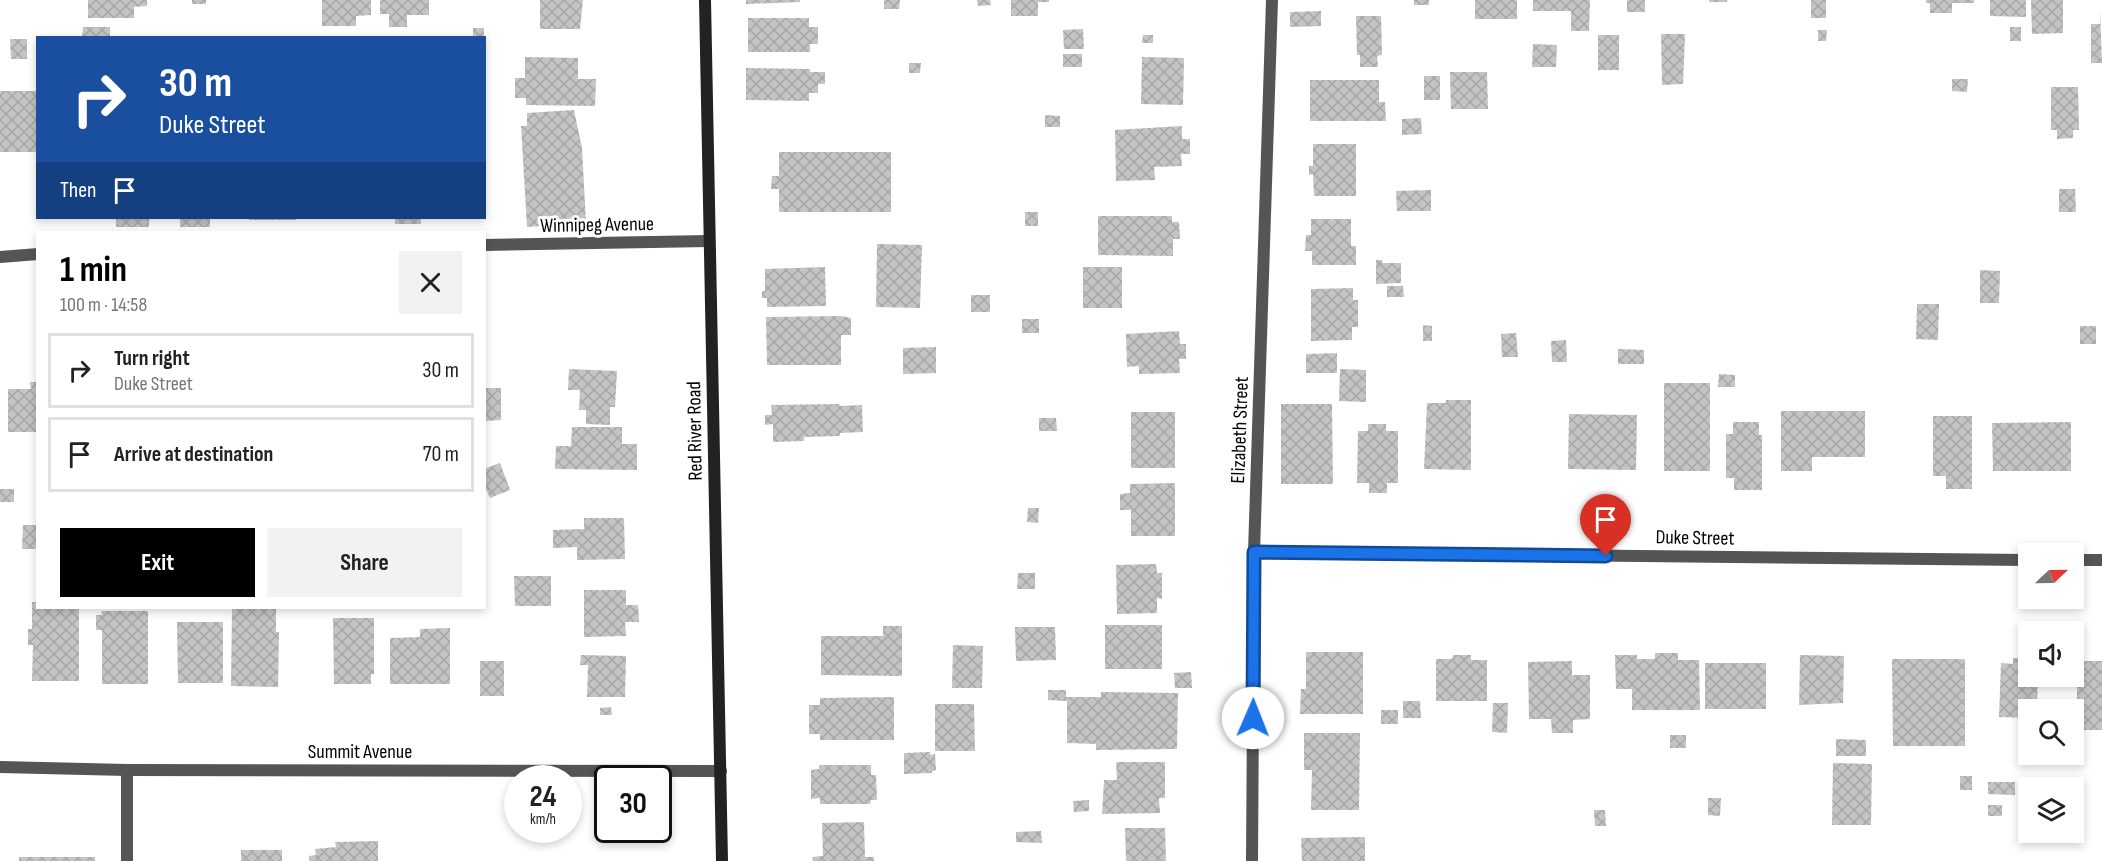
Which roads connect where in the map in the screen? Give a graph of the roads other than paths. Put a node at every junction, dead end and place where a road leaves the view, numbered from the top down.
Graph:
1 (705, 0) edge
2 (1272, 0) edge
3 (709, 241) junction
4 (486, 245) edge
5 (36, 254) edge
6 (0, 256) edge
7 (1254, 552) junction
8 (2018, 560) edge
9 (2084, 560) edge
10 (2102, 560) edge
11 (0, 767) edge
12 (127, 770) junction
13 (721, 771) junction
14 (127, 861) edge
15 (722, 861) edge
16 (1252, 861) edge

1 - 3 main road, Red River Road
2 - 7 street, Elizabeth Street
3 - 4 street, Winnipeg Avenue
3 - 13 main road, Red River Road
5 - 6 street
7 - 8 street, Duke Street
7 - 16 street, Elizabeth Street
9 - 10 street
11 - 12 street, Summit Avenue
12 - 13 street, Summit Avenue
12 - 14 street
13 - 15 main road, Red River Road

